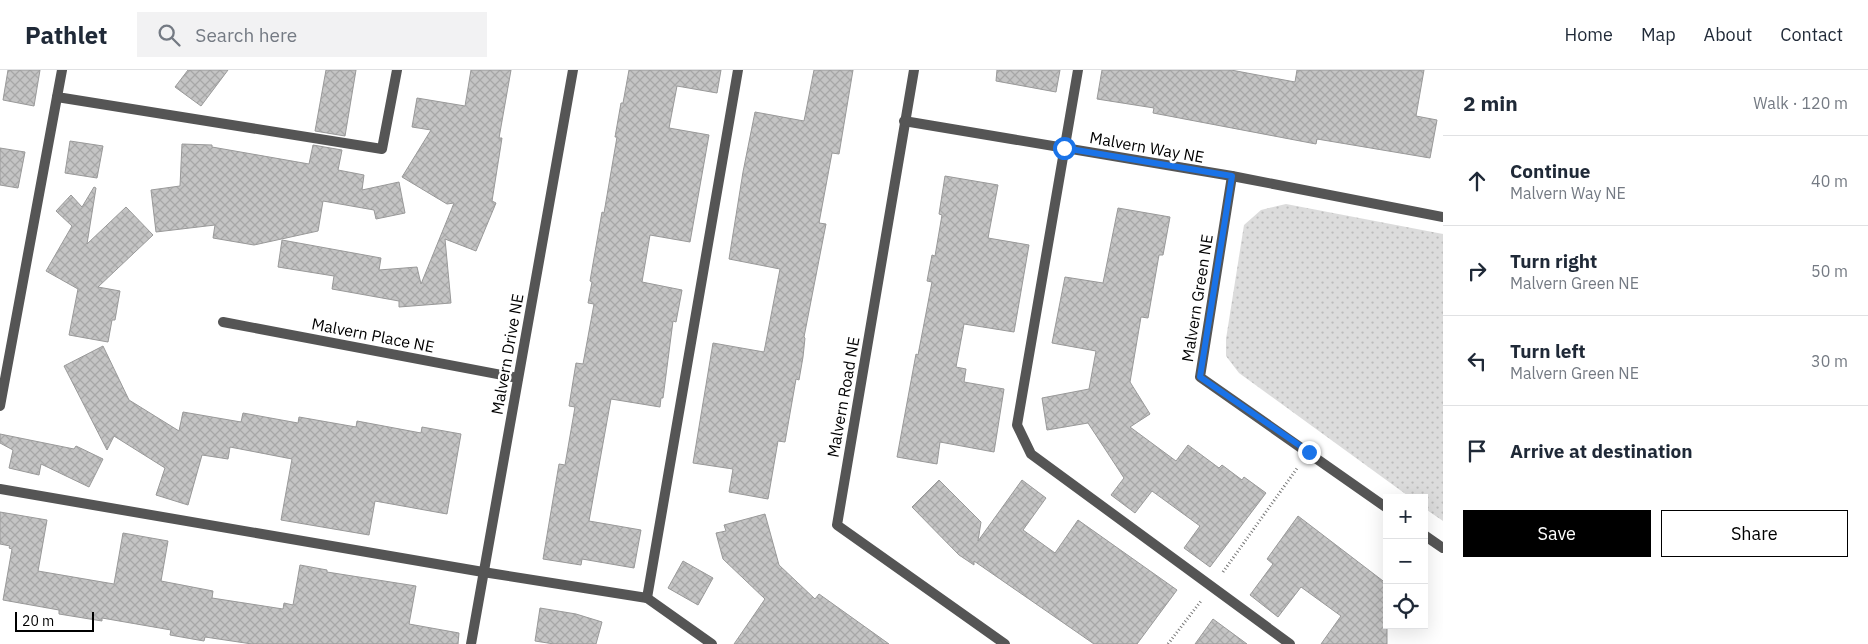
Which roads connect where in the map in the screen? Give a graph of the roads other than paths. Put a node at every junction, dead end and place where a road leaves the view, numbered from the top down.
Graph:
1 (62, 70) edge
2 (397, 70) edge
3 (573, 70) edge
4 (738, 70) edge
5 (914, 70) edge
6 (1078, 70) edge
7 (57, 97) junction
8 (904, 121) junction
9 (1064, 148) junction
10 (1232, 176) junction
11 (1443, 217) edge
12 (223, 322) dead end
13 (518, 378) junction
14 (0, 406) edge
15 (0, 489) edge
16 (1383, 505) edge
17 (1428, 538) edge
18 (1443, 548) edge
19 (483, 572) junction
20 (647, 598) junction
21 (471, 644) edge
22 (712, 644) edge
23 (1005, 644) edge
24 (1290, 644) edge

1 - 7 street
2 - 7 street
3 - 13 street, Malvern Drive NE
4 - 20 street
5 - 8 street, Malvern Road NE
6 - 9 street
7 - 14 street
8 - 9 street, Malvern Way NE
8 - 23 street, Malvern Road NE
9 - 10 street, Malvern Way NE
9 - 24 street
10 - 11 street, Malvern Way NE
10 - 16 street, Malvern Green NE
12 - 13 street, Malvern Place NE
13 - 19 street, Malvern Drive NE
15 - 19 street
17 - 18 street
19 - 20 street
19 - 21 street, Malvern Drive NE
20 - 22 street

